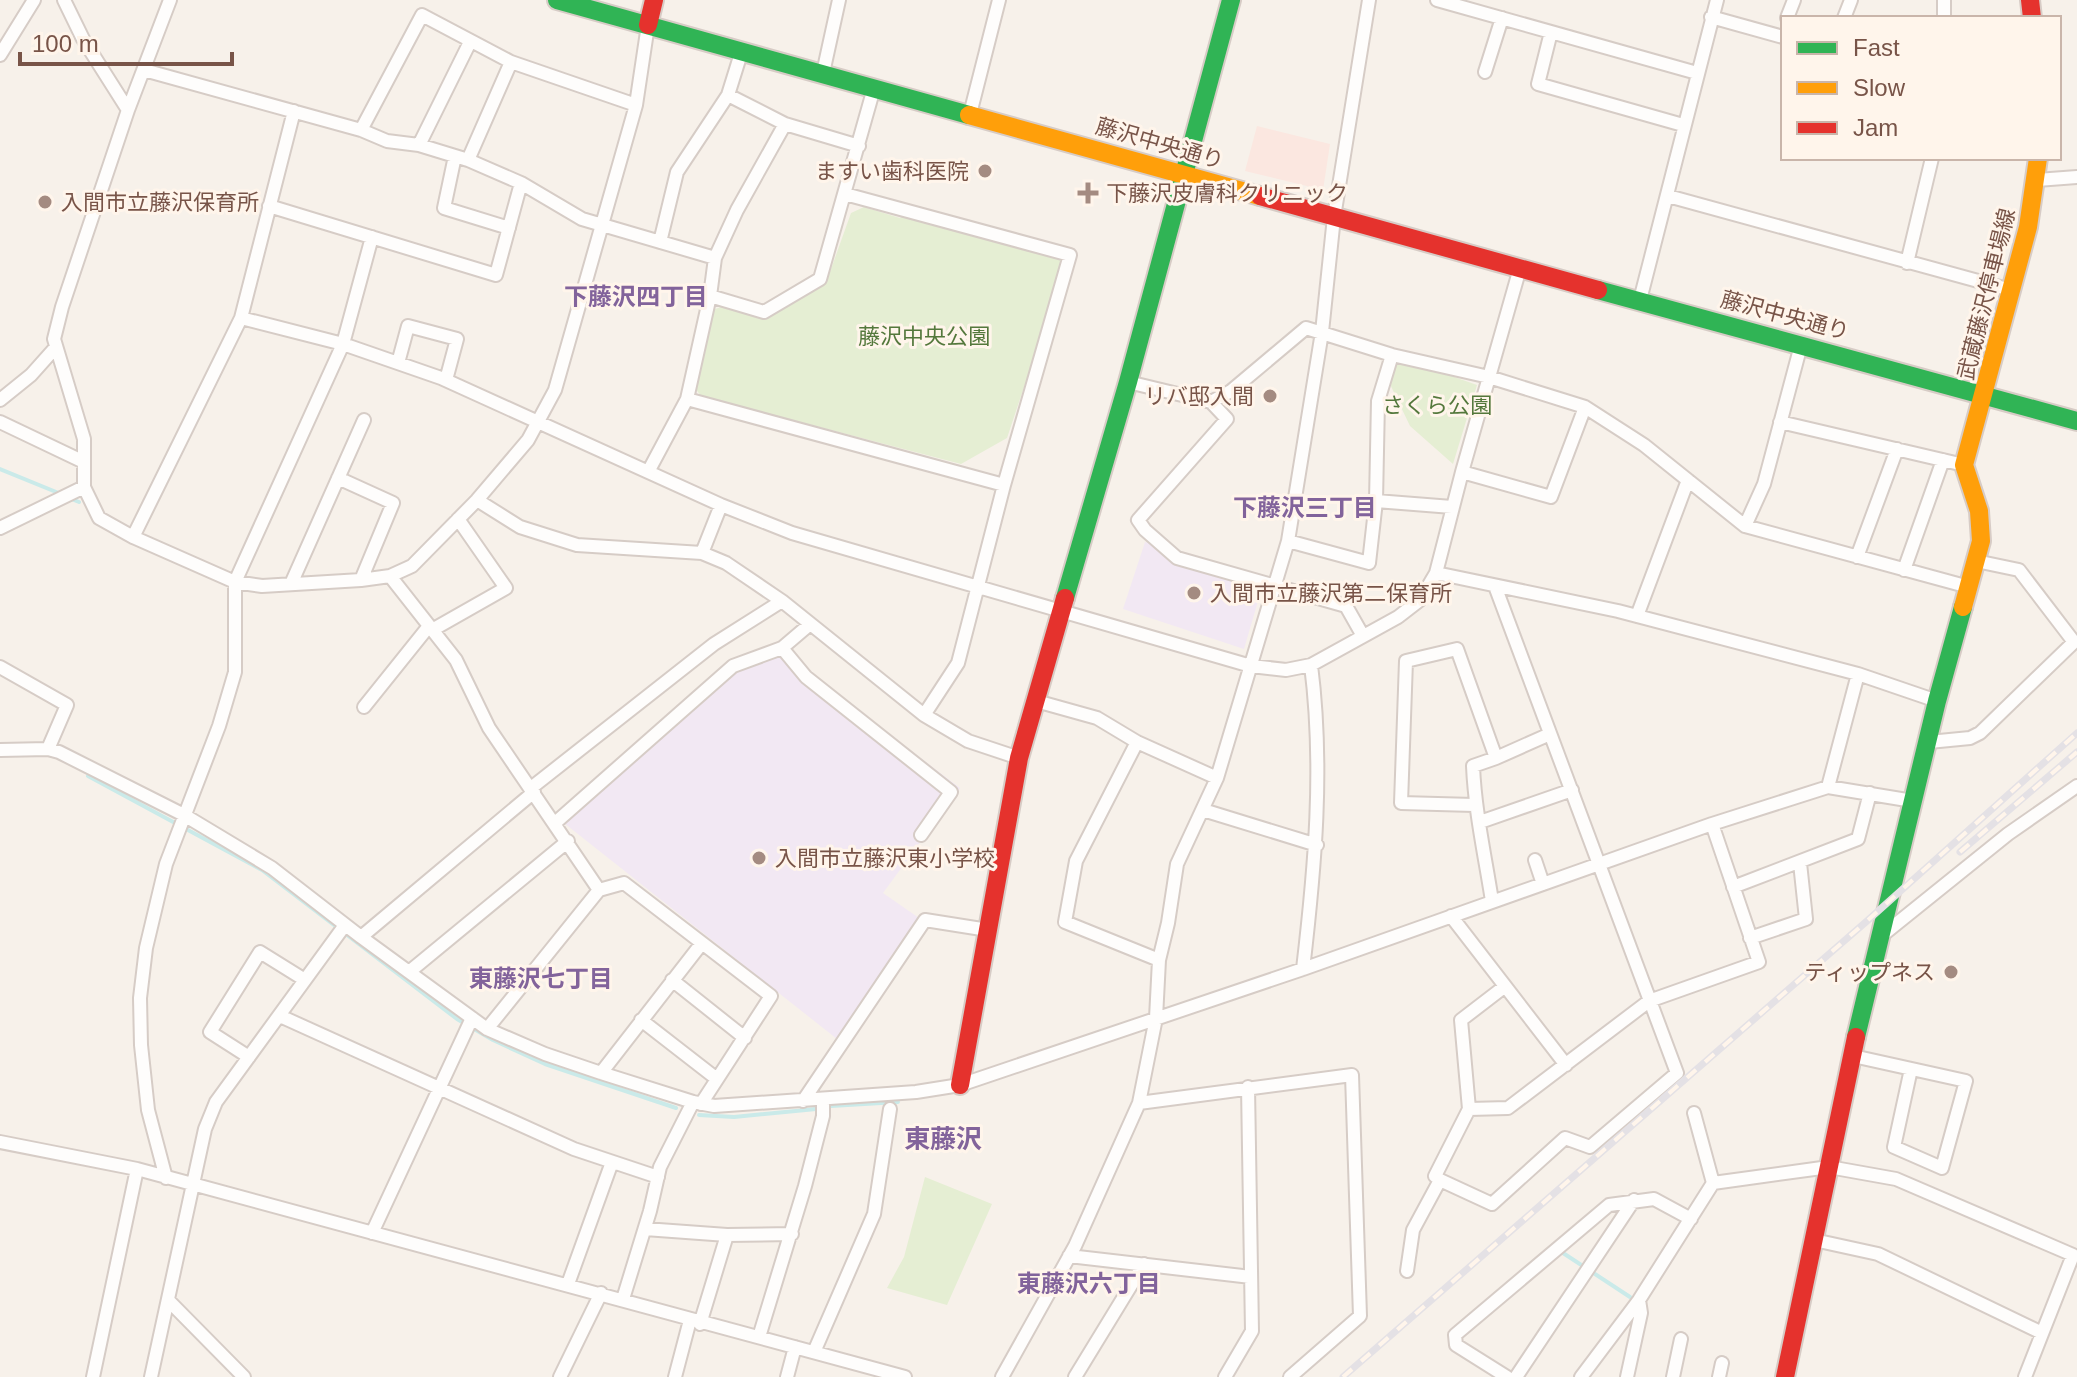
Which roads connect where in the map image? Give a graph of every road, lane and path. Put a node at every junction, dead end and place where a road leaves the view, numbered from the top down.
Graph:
1 (34, 0) edge
2 (64, 0) edge
3 (170, 0) edge
4 (557, 0) edge
5 (654, 0) edge
6 (839, 0) edge
7 (999, 0) edge
8 (1231, 0) edge
9 (1369, 0) edge
10 (1437, 0) edge
11 (1717, 0) edge
12 (1711, 17) junction
13 (1502, 18) junction
14 (648, 25) junction
15 (1551, 32) junction
16 (1781, 34) edge
17 (470, 42) junction
18 (742, 50) junction
19 (0, 55) edge
20 (511, 62) junction
21 (144, 70) junction
22 (1485, 72) dead end
23 (823, 73) junction
24 (1697, 73) junction
25 (874, 88) junction
26 (728, 95) junction
27 (636, 105) junction
28 (128, 110) junction
29 (294, 111) junction
30 (970, 114) junction
31 (785, 124) junction
32 (1683, 125) junction
33 (361, 130) junction
34 (419, 145) junction
35 (859, 146) junction
36 (455, 156) junction
37 (468, 160) junction
38 (1932, 160) edge
39 (2038, 160) edge
40 (1185, 174) junction
41 (2077, 177) edge
42 (2037, 180) junction
43 (521, 183) junction
44 (845, 194) junction
45 (1668, 196) junction
46 (269, 206) junction
47 (1334, 217) junction
48 (601, 224) junction
49 (509, 228) junction
50 (372, 237) junction
51 (660, 242) junction
52 (715, 258) junction
53 (1907, 263) junction
54 (1520, 268) junction
55 (2011, 290) junction
56 (710, 296) junction
57 (1640, 300) junction
58 (241, 318) junction
59 (1322, 332) junction
60 (343, 344) junction
61 (1801, 345) junction
62 (56, 347) junction
63 (1392, 355) junction
64 (398, 363) junction
65 (1489, 377) junction
66 (446, 380) junction
67 (1128, 382) junction
68 (1982, 393) junction
69 (687, 399) junction
70 (0, 400) edge
71 (1211, 402) junction
72 (1585, 407) junction
73 (364, 420) dead end
74 (2077, 421) edge
75 (0, 422) edge
76 (1780, 422) junction
77 (538, 423) junction
78 (1897, 449) junction
79 (1943, 460) junction
80 (84, 462) junction
81 (1964, 465) junction
82 (648, 472) junction
83 (1462, 472) junction
84 (338, 478) junction
85 (1688, 480) junction
86 (1004, 485) junction
87 (84, 487) junction
88 (477, 500) junction
89 (1376, 501) junction
90 (721, 505) junction
91 (1452, 507) junction
92 (458, 519) junction
93 (1745, 526) junction
94 (0, 528) edge
95 (133, 537) junction
96 (1288, 541) junction
97 (702, 553) junction
98 (1857, 557) junction
99 (1976, 561) junction
100 (1904, 570) junction
101 (1436, 573) junction
102 (390, 576) junction
103 (361, 580) junction
104 (235, 582) junction
105 (291, 584) junction
106 (1495, 586) junction
107 (977, 587) junction
108 (1969, 587) junction
109 (1274, 588) junction
110 (782, 601) junction
111 (1060, 611) junction
112 (1637, 616) junction
113 (809, 625) junction
114 (430, 628) junction
115 (1363, 636) junction
116 (2075, 640) edge
117 (782, 648) junction
118 (1311, 665) junction
119 (1251, 666) junction
120 (0, 667) edge
121 (1858, 674) junction
122 (1036, 701) junction
123 (1937, 701) junction
124 (364, 707) dead end
125 (924, 715) junction
126 (1550, 734) junction
127 (1137, 742) junction
128 (1929, 742) junction
129 (48, 749) junction
130 (0, 750) edge
131 (1019, 758) junction
132 (1496, 758) junction
133 (1217, 778) junction
134 (2077, 786) edge
135 (1828, 787) junction
136 (532, 790) junction
137 (1572, 790) junction
138 (1870, 793) junction
139 (1913, 801) junction
140 (1474, 805) junction
141 (1203, 810) junction
142 (184, 815) junction
143 (1480, 822) junction
144 (555, 823) junction
145 (1712, 824) junction
146 (921, 835) dead end
147 (568, 841) junction
148 (1317, 845) junction
149 (1535, 860) dead end
150 (1800, 863) junction
151 (1600, 865) junction
152 (1543, 884) junction
153 (1733, 887) junction
154 (599, 890) junction
155 (1492, 901) junction
156 (1451, 916) junction
157 (345, 925) junction
158 (988, 930) junction
159 (361, 937) junction
160 (1880, 937) junction
161 (1750, 938) junction
162 (702, 943) junction
163 (1159, 960) junction
164 (1303, 969) junction
165 (409, 972) junction
166 (305, 980) junction
167 (672, 980) junction
168 (1504, 987) junction
169 (1649, 1001) junction
170 (280, 1016) junction
171 (472, 1018) junction
172 (1156, 1018) junction
173 (641, 1020) junction
174 (487, 1029) junction
175 (745, 1038) junction
176 (1853, 1056) junction
177 (249, 1057) junction
178 (1566, 1065) junction
179 (1911, 1069) junction
180 (601, 1073) junction
181 (717, 1079) junction
182 (960, 1085) junction
183 (1248, 1087) junction
184 (439, 1089) junction
185 (823, 1099) junction
186 (803, 1101) junction
187 (697, 1103) junction
188 (1139, 1103) junction
189 (890, 1109) dead end
190 (1469, 1109) junction
191 (1694, 1113) dead end
192 (3, 1140) edge
193 (612, 1162) junction
194 (1829, 1167) junction
195 (137, 1169) junction
196 (658, 1177) junction
197 (166, 1178) junction
198 (1440, 1180) junction
199 (1713, 1183) junction
200 (195, 1186) junction
201 (1634, 1200) junction
202 (1691, 1219) junction
203 (645, 1229) junction
204 (372, 1233) junction
205 (792, 1234) junction
206 (727, 1235) junction
207 (1814, 1240) junction
208 (1069, 1256) junction
209 (1144, 1264) junction
210 (1407, 1271) dead end
211 (1251, 1277) junction
212 (568, 1284) junction
213 (601, 1293) junction
214 (623, 1299) junction
215 (168, 1300) junction
216 (1639, 1300) junction
217 (695, 1322) junction
218 (2042, 1333) junction
219 (759, 1337) junction
220 (1681, 1339) dead end
221 (795, 1347) junction
222 (814, 1352) junction
223 (853, 1363) junction
224 (1722, 1363) dead end
225 (93, 1377) edge
226 (151, 1377) edge
227 (244, 1377) edge
228 (560, 1377) edge
229 (675, 1377) edge
230 (787, 1377) edge
231 (845, 1377) edge
232 (905, 1377) edge
233 (1002, 1377) edge
234 (1075, 1377) edge
235 (1225, 1377) edge
236 (1290, 1377) edge
237 (1507, 1377) edge
238 (1516, 1377) edge
239 (1581, 1377) edge
240 (1627, 1377) edge
241 (1673, 1377) edge
242 (1719, 1377) edge
243 (1785, 1377) edge
244 (2025, 1377) edge

1 - 19 street
2 - 28 street
3 - 21 street
4 - 14 street, 藤沢中央通り
5 - 14 street
6 - 23 street
7 - 30 street
8 - 40 street
9 - 47 street
10 - 13 street
11 - 12 street
12 - 16 street
12 - 24 street
13 - 15 street
13 - 22 street
14 - 18 street, 藤沢中央通り
14 - 27 street
15 - 24 street
15 - 32 street
17 - 20 street
17 - 33 street
17 - 34 street
18 - 23 street, 藤沢中央通り
18 - 26 street
20 - 27 street
20 - 37 street
21 - 28 street
21 - 29 street
23 - 25 street, 藤沢中央通り
24 - 32 street
25 - 30 street, 藤沢中央通り
25 - 35 street
26 - 31 street
26 - 51 street
27 - 48 street
28 - 62 street
29 - 33 street
29 - 46 street
30 - 40 street, 藤沢中央通り
31 - 35 street
31 - 52 street
32 - 45 street
33 - 34 street
34 - 36 street
35 - 44 street
36 - 37 street
36 - 49 street
37 - 43 street
38 - 53 street
39 - 42 street, 武蔵藤沢停車場線
40 - 47 street, 藤沢中央通り
40 - 67 street
41 - 42 street
42 - 55 street, 武蔵藤沢停車場線
43 - 48 street
43 - 49 street
44 - 56 street
44 - 86 street
45 - 53 street
45 - 57 street
46 - 50 street
46 - 58 street
47 - 54 street, 藤沢中央通り
47 - 59 street
48 - 51 street
48 - 77 street
49 - 50 street
50 - 60 street
51 - 52 street
52 - 56 street
53 - 55 street
54 - 57 street, 藤沢中央通り
54 - 65 street
55 - 68 street, 武蔵藤沢停車場線
56 - 69 street
57 - 61 street, 藤沢中央通り
58 - 60 street
58 - 95 street
59 - 63 street
59 - 71 street
59 - 96 street
60 - 64 street
60 - 104 street
61 - 68 street, 藤沢中央通り
61 - 76 street
62 - 70 street
62 - 80 street
63 - 65 street
63 - 89 street
64 - 66 street
64 - 66 street
65 - 72 street
65 - 83 street
66 - 77 street
67 - 71 street
67 - 111 street
68 - 74 street, 武蔵藤沢停車場線
68 - 81 street
69 - 82 street
69 - 86 street
71 - 109 street
72 - 83 street
72 - 85 street
73 - 84 street
75 - 80 street
76 - 78 street
76 - 93 street
77 - 82 street
77 - 88 street
78 - 79 street
78 - 98 street
79 - 81 street
79 - 100 street
80 - 87 street
81 - 99 street
82 - 90 street
83 - 91 street
84 - 103 street
84 - 105 street
85 - 93 street
85 - 112 street
86 - 107 street
87 - 94 street
87 - 95 street
88 - 92 street
88 - 97 street
89 - 91 street
89 - 96 street
90 - 97 street
90 - 107 street
91 - 101 street
92 - 102 street
92 - 114 street
93 - 98 street
95 - 104 street
96 - 109 street
97 - 110 street
98 - 100 street
99 - 108 street
99 - 116 street
100 - 108 street
101 - 106 street
101 - 115 street
102 - 103 street
102 - 114 street
103 - 105 street
104 - 105 street
104 - 142 street
106 - 112 street
106 - 126 street
107 - 111 street
107 - 125 street
108 - 123 street
109 - 115 street
109 - 119 street
110 - 113 street
110 - 136 street
111 - 119 street
111 - 122 street
112 - 121 street
113 - 117 street
113 - 125 street
114 - 124 street
114 - 136 street
115 - 118 street
116 - 128 street
117 - 144 street
117 - 146 street
118 - 119 street
118 - 148 street
119 - 133 street
120 - 129 street
121 - 123 street
121 - 135 street
122 - 127 street
122 - 131 street
123 - 128 street
125 - 131 street
126 - 132 street
126 - 137 street
127 - 133 street
127 - 163 street
128 - 139 street
129 - 130 street
129 - 142 street
131 - 158 street
132 - 140 street
132 - 140 street
133 - 141 street
134 - 160 street
135 - 138 street
135 - 145 street
136 - 144 street
136 - 159 street
137 - 143 street
137 - 151 street
138 - 139 street
138 - 150 street
139 - 160 street
140 - 143 street
141 - 148 street
141 - 163 street
142 - 157 street
142 - 197 street
143 - 155 street
144 - 147 street
145 - 151 street
145 - 153 street
147 - 154 street
147 - 165 street
148 - 164 street
149 - 152 street
150 - 153 street
150 - 161 street
151 - 152 street
151 - 169 street
152 - 155 street
153 - 161 street
154 - 162 street
154 - 174 street
155 - 156 street
156 - 164 street
156 - 168 street
157 - 159 street
157 - 166 street
158 - 182 street
158 - 186 street
159 - 165 street
160 - 176 street
161 - 169 street
162 - 167 street
162 - 175 street
163 - 172 street
164 - 172 street
165 - 171 street
166 - 170 street
166 - 177 street
167 - 173 street
167 - 175 street
168 - 178 street
168 - 190 street
169 - 178 street
169 - 198 street
170 - 177 street
170 - 184 street
171 - 174 street
171 - 184 street
172 - 182 street
172 - 188 street
173 - 180 street
173 - 181 street
174 - 180 street
175 - 181 street
176 - 179 street
176 - 194 street
177 - 200 street
178 - 190 street
179 - 179 street
180 - 187 street
181 - 187 street
182 - 185 street
183 - 188 street
183 - 211 street
183 - 236 street
184 - 193 street
184 - 204 street
185 - 186 street
185 - 205 street
186 - 187 street
187 - 196 street
188 - 208 street
189 - 222 street
190 - 198 street
191 - 199 street
192 - 195 street
193 - 196 street
193 - 212 street
194 - 199 street
194 - 207 street
194 - 218 street
195 - 197 street
195 - 225 street
196 - 203 street
197 - 200 street
198 - 210 street
199 - 202 street
200 - 204 street
200 - 215 street
201 - 202 street
201 - 237 street
201 - 238 street
202 - 216 street
203 - 206 street
203 - 214 street
204 - 212 street
205 - 206 street
205 - 219 street
206 - 217 street
207 - 218 street
207 - 243 street
208 - 209 street
208 - 233 street
209 - 211 street
209 - 234 street
211 - 235 street
212 - 213 street
213 - 214 street
213 - 228 street
214 - 217 street
215 - 226 street
215 - 227 street
216 - 239 street
216 - 240 street
217 - 219 street
217 - 229 street
218 - 244 street
219 - 221 street
220 - 241 street
221 - 222 street
221 - 230 street
222 - 223 street
223 - 231 street
223 - 232 street
224 - 242 street

